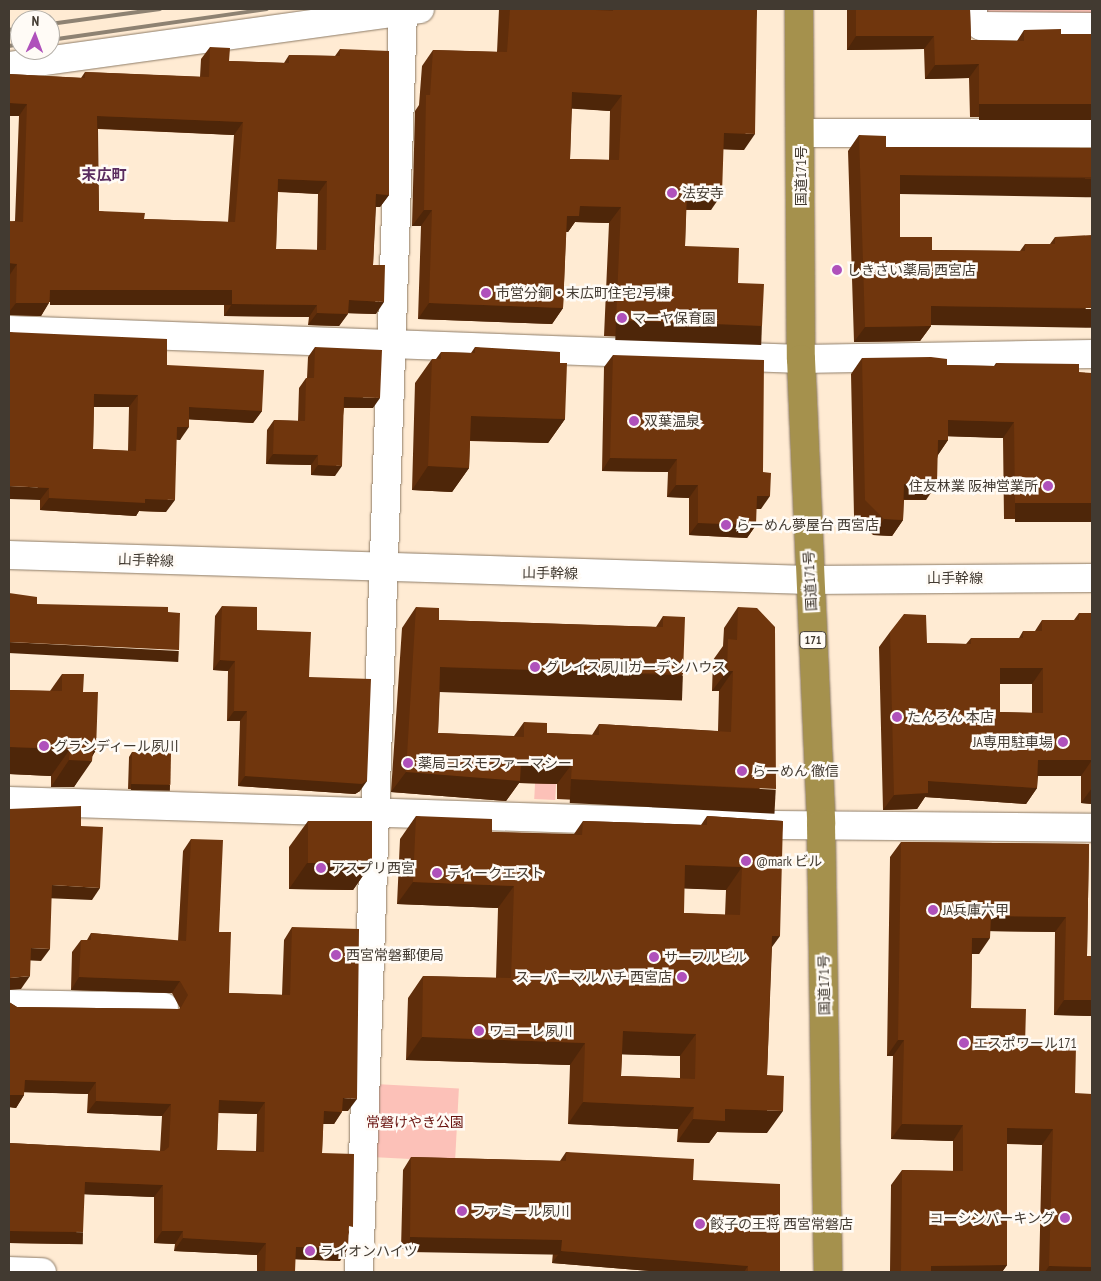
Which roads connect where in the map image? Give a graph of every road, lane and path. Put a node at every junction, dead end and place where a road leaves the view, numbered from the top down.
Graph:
1 (409, 9) edge
2 (798, 9) edge
3 (973, 9) edge
4 (1092, 27) edge
5 (9, 66) edge
6 (800, 133) junction
7 (1092, 134) edge
8 (9, 330) edge
9 (392, 344) junction
10 (1092, 354) edge
11 (801, 359) junction
12 (9, 555) edge
13 (385, 570) junction
14 (1092, 578) edge
15 (809, 580) junction
16 (9, 800) edge
17 (372, 814) junction
18 (821, 824) junction
19 (1092, 828) edge
20 (9, 1004) edge
21 (164, 1006) dead end
22 (9, 1271) edge
23 (42, 1272) edge
24 (359, 1272) edge
25 (828, 1272) edge

1 - 5 street
1 - 9 street
2 - 6 highway, 国道171号 / 171
3 - 4 street
6 - 7 street
6 - 11 highway, 国道171号 / 171
8 - 9 street
9 - 11 street
9 - 13 street
10 - 11 street
11 - 15 highway, 国道171号 / 171
12 - 13 street, 山手幹線
13 - 15 street, 山手幹線
13 - 17 street
14 - 15 street, 山手幹線
15 - 18 highway, 国道171号 / 171
16 - 17 street
17 - 18 street
17 - 24 street
18 - 19 street
18 - 25 highway, 国道171号 / 171
20 - 21 street
22 - 23 street

